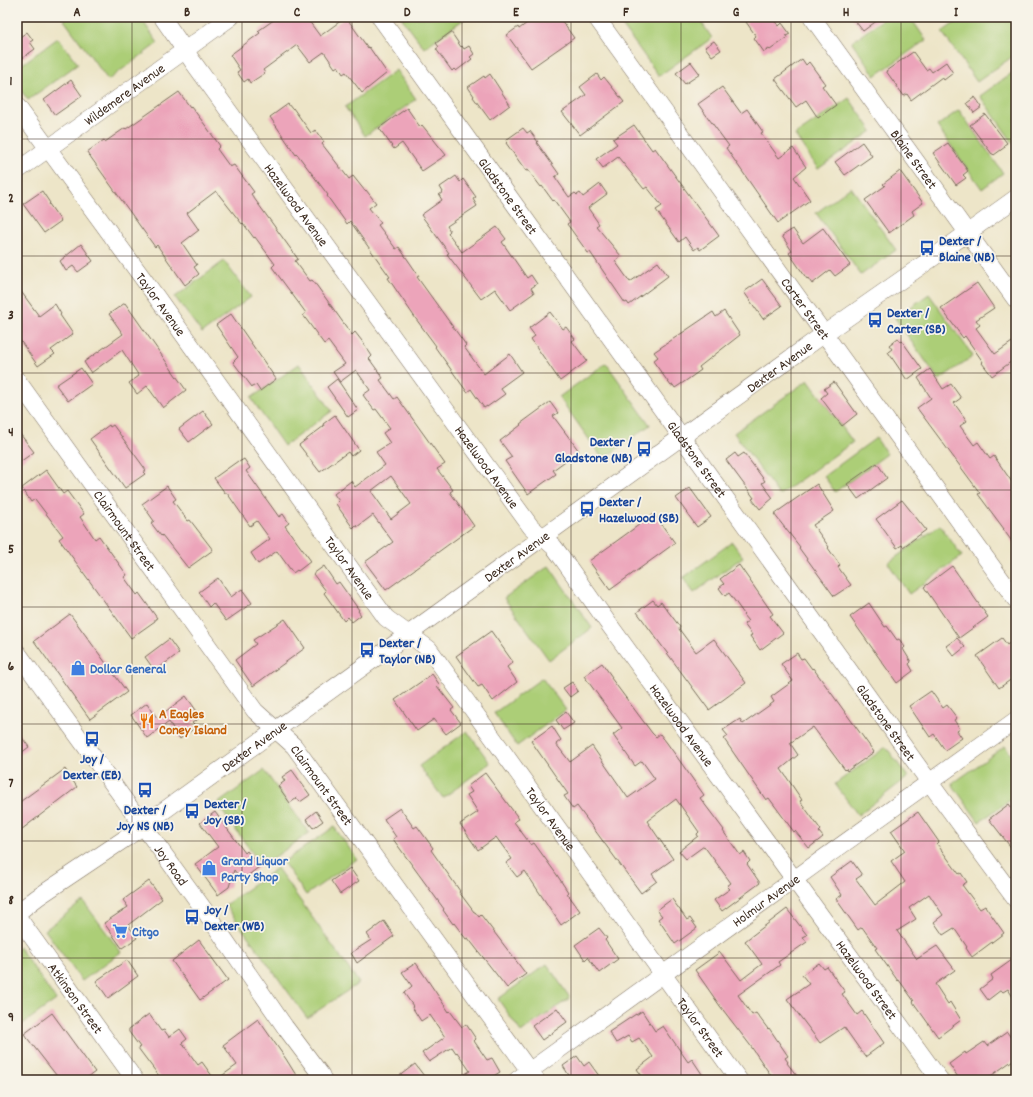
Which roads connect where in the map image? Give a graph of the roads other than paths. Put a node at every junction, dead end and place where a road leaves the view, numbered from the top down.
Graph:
1 (162, 17) edge
2 (231, 17) edge
3 (380, 17) edge
4 (596, 17) edge
5 (812, 17) edge
6 (185, 50) junction
7 (17, 106) edge
8 (48, 148) junction
9 (17, 171) edge
10 (1016, 198) edge
11 (968, 233) junction
12 (1016, 300) edge
13 (824, 334) junction
14 (17, 380) edge
15 (682, 436) junction
16 (542, 536) junction
17 (1016, 600) edge
18 (408, 635) junction
19 (17, 652) edge
20 (1016, 720) edge
21 (276, 730) junction
22 (930, 781) junction
23 (142, 826) junction
24 (795, 878) junction
25 (1016, 900) edge
26 (17, 913) edge
27 (17, 916) edge
28 (663, 975) junction
29 (527, 1077) edge
30 (135, 1080) edge
31 (323, 1080) edge
32 (739, 1080) edge
33 (940, 1080) edge

1 - 6 street
2 - 6 street, Wildemere Avenue
3 - 15 street, Gladstone Street
4 - 13 street, Carter Street
5 - 11 street, Blaine Street
6 - 8 street, Wildemere Avenue
6 - 16 street, Hazelwood Avenue
7 - 8 street
8 - 9 street, Wildemere Avenue
8 - 18 street, Taylor Avenue
10 - 11 street, Dexter Avenue
11 - 12 street, Blaine Street
11 - 13 street, Dexter Avenue
13 - 15 street, Dexter Avenue
13 - 17 street, Carter Street
14 - 21 street, Clairmount Street
15 - 16 street, Dexter Avenue
15 - 22 street, Gladstone Street
16 - 18 street, Dexter Avenue
16 - 24 street, Hazelwood Avenue
18 - 21 street, Dexter Avenue
18 - 28 street, Taylor Avenue
19 - 23 street, Joy Road
20 - 22 street, Holmur Avenue
21 - 23 street, Dexter Avenue
21 - 29 street, Clairmount Street
22 - 24 street, Holmur Avenue
22 - 25 street, Gladstone Street
23 - 26 street, Dexter Avenue
23 - 31 street, Joy Road
24 - 28 street, Holmur Avenue
24 - 33 street, Hazelwood Street
27 - 30 street, Atkinson Street
28 - 29 street, Holmur Avenue
28 - 32 street, Taylor Street

